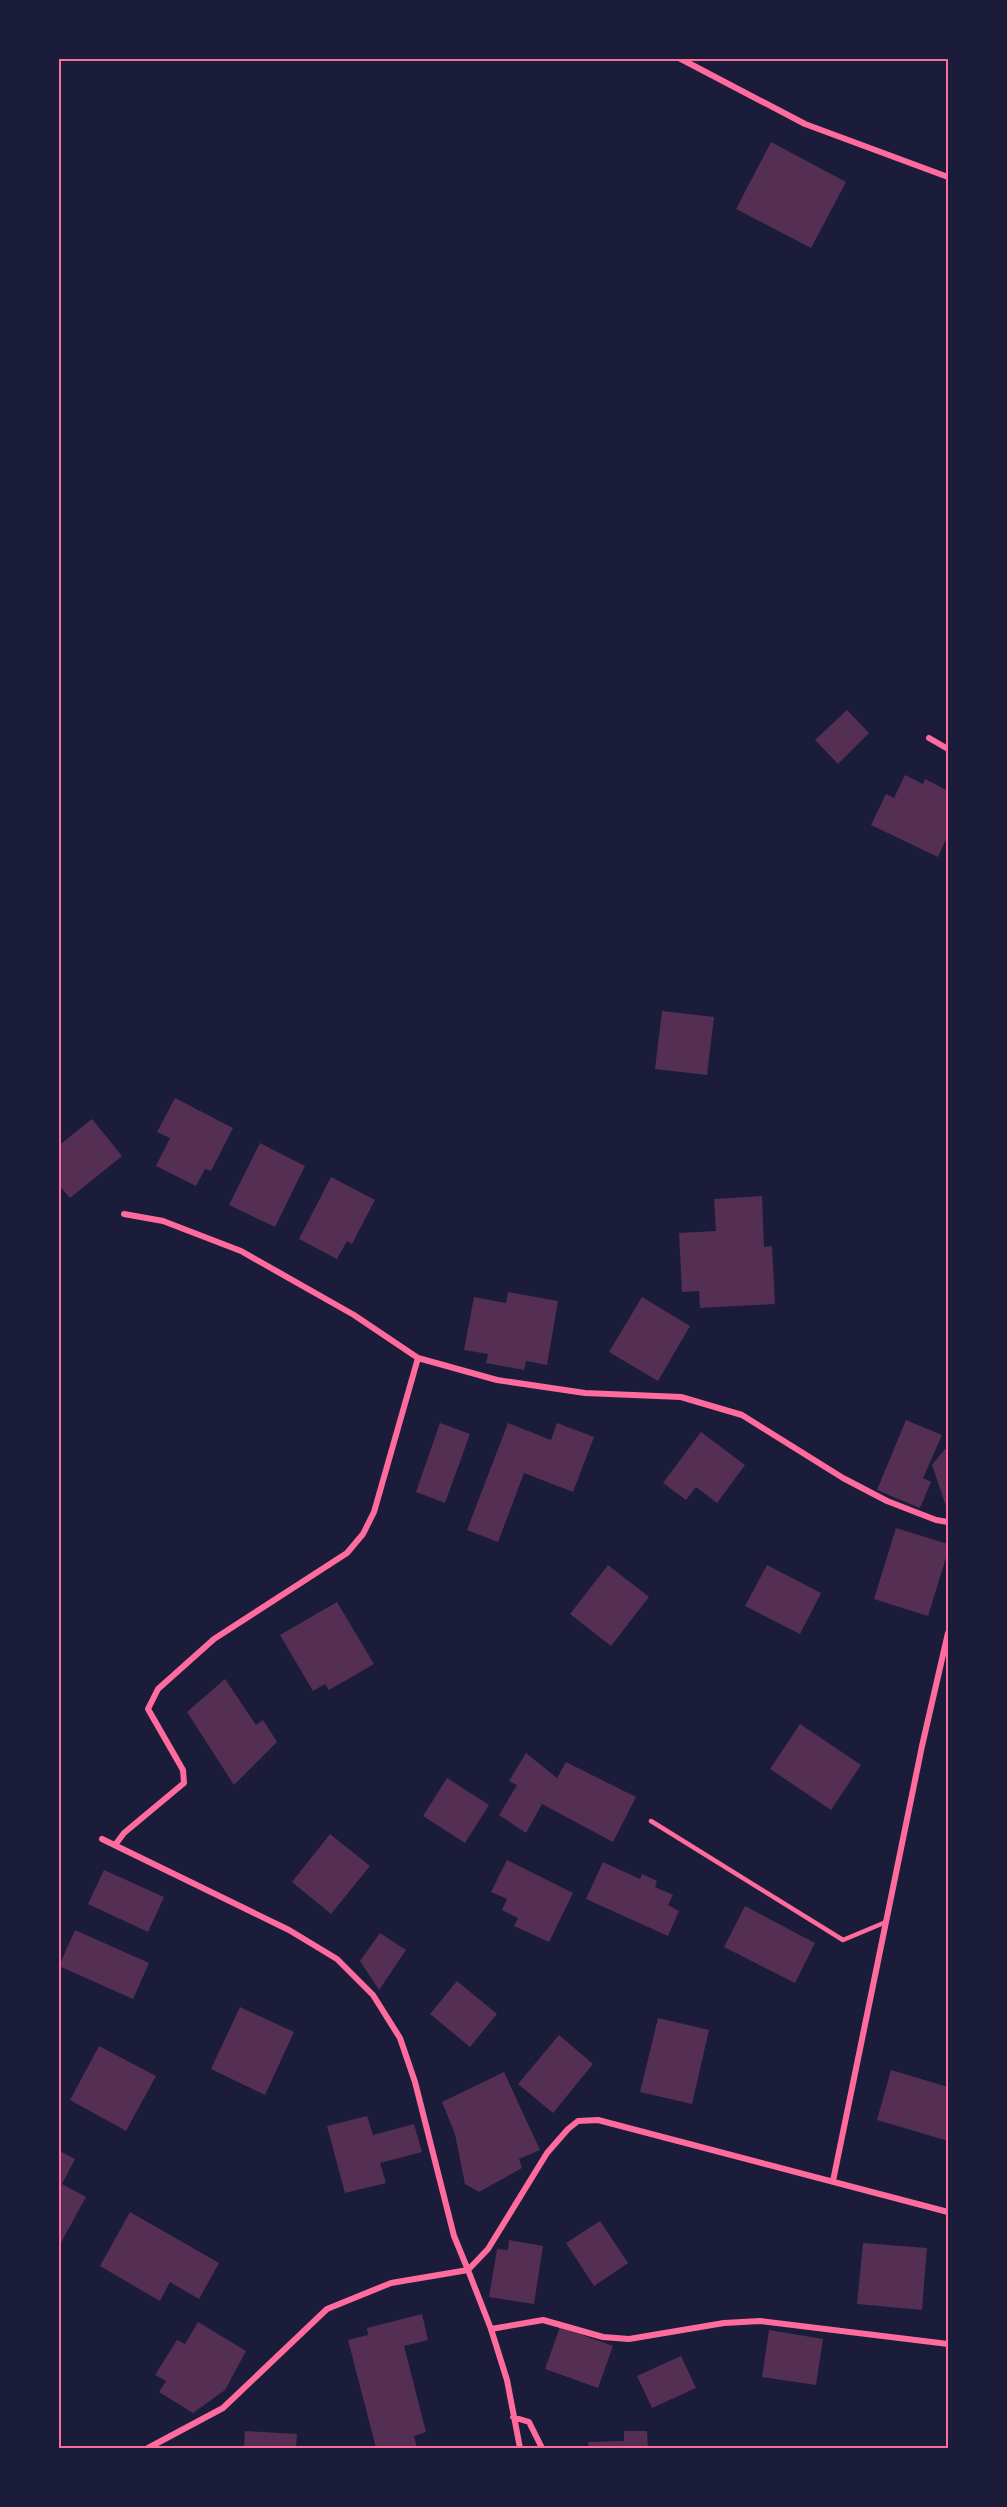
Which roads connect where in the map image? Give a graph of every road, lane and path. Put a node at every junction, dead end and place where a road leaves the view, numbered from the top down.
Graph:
1 (679, 58) edge
2 (948, 177) edge
3 (929, 738) dead end
4 (948, 749) edge
5 (124, 1214) dead end
6 (418, 1358) junction
7 (948, 1522) edge
8 (948, 1633) edge
9 (651, 1821) dead end
10 (102, 1839) dead end
11 (115, 1845) junction
12 (886, 1922) junction
13 (833, 2181) junction
14 (948, 2212) edge
15 (468, 2270) junction
16 (491, 2329) junction
17 (948, 2344) edge
18 (513, 2417) junction
19 (148, 2448) edge
20 (520, 2448) edge
21 (542, 2448) edge

1 - 2 street
3 - 4 street
5 - 6 street
6 - 7 street
6 - 11 street
8 - 12 street
9 - 12 lane
10 - 11 street
11 - 15 street
12 - 13 street
13 - 14 street
13 - 15 street
15 - 16 street
15 - 19 street
16 - 17 street
16 - 18 street
18 - 20 street
18 - 21 street

